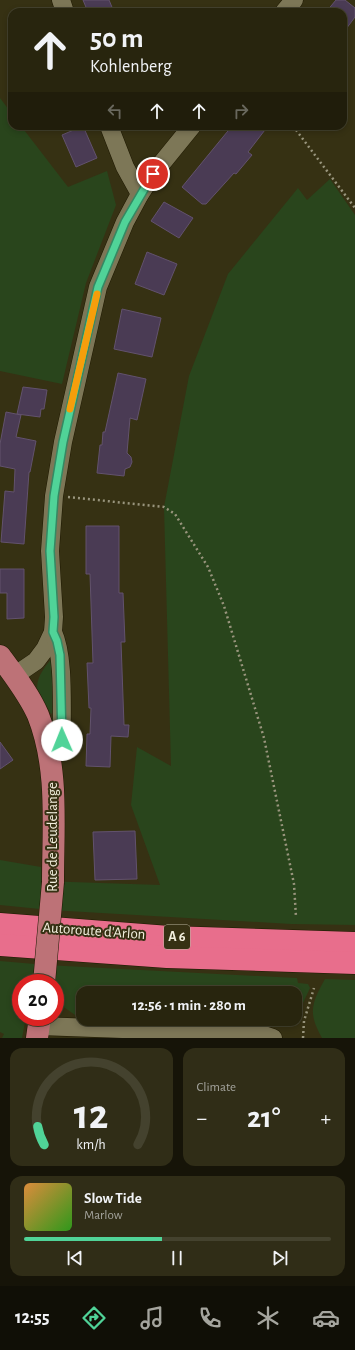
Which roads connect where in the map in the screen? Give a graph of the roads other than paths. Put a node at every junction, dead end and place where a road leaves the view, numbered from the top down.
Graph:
1 (294, 0) edge
2 (287, 8) edge
3 (111, 130) edge
4 (189, 130) edge
5 (140, 194) junction
6 (53, 632) junction
7 (0, 656) edge
8 (14, 676) junction
9 (51, 758) junction
10 (0, 924) edge
11 (355, 942) edge
12 (0, 945) edge
13 (355, 963) edge
14 (45, 974) edge
15 (39, 1027) edge
16 (273, 1038) edge

1 - 2 street
3 - 5 street
4 - 5 street
5 - 6 street
6 - 8 street
6 - 9 street
7 - 8 main road, Rue de Leudelange
8 - 9 main road, Rue de Leudelange
9 - 14 main road, Rue de Leudelange, bridge
10 - 11 highway, Autoroute d'Arlon / A 6
12 - 13 highway, Autoroute d'Arlon / A 6
15 - 16 street

